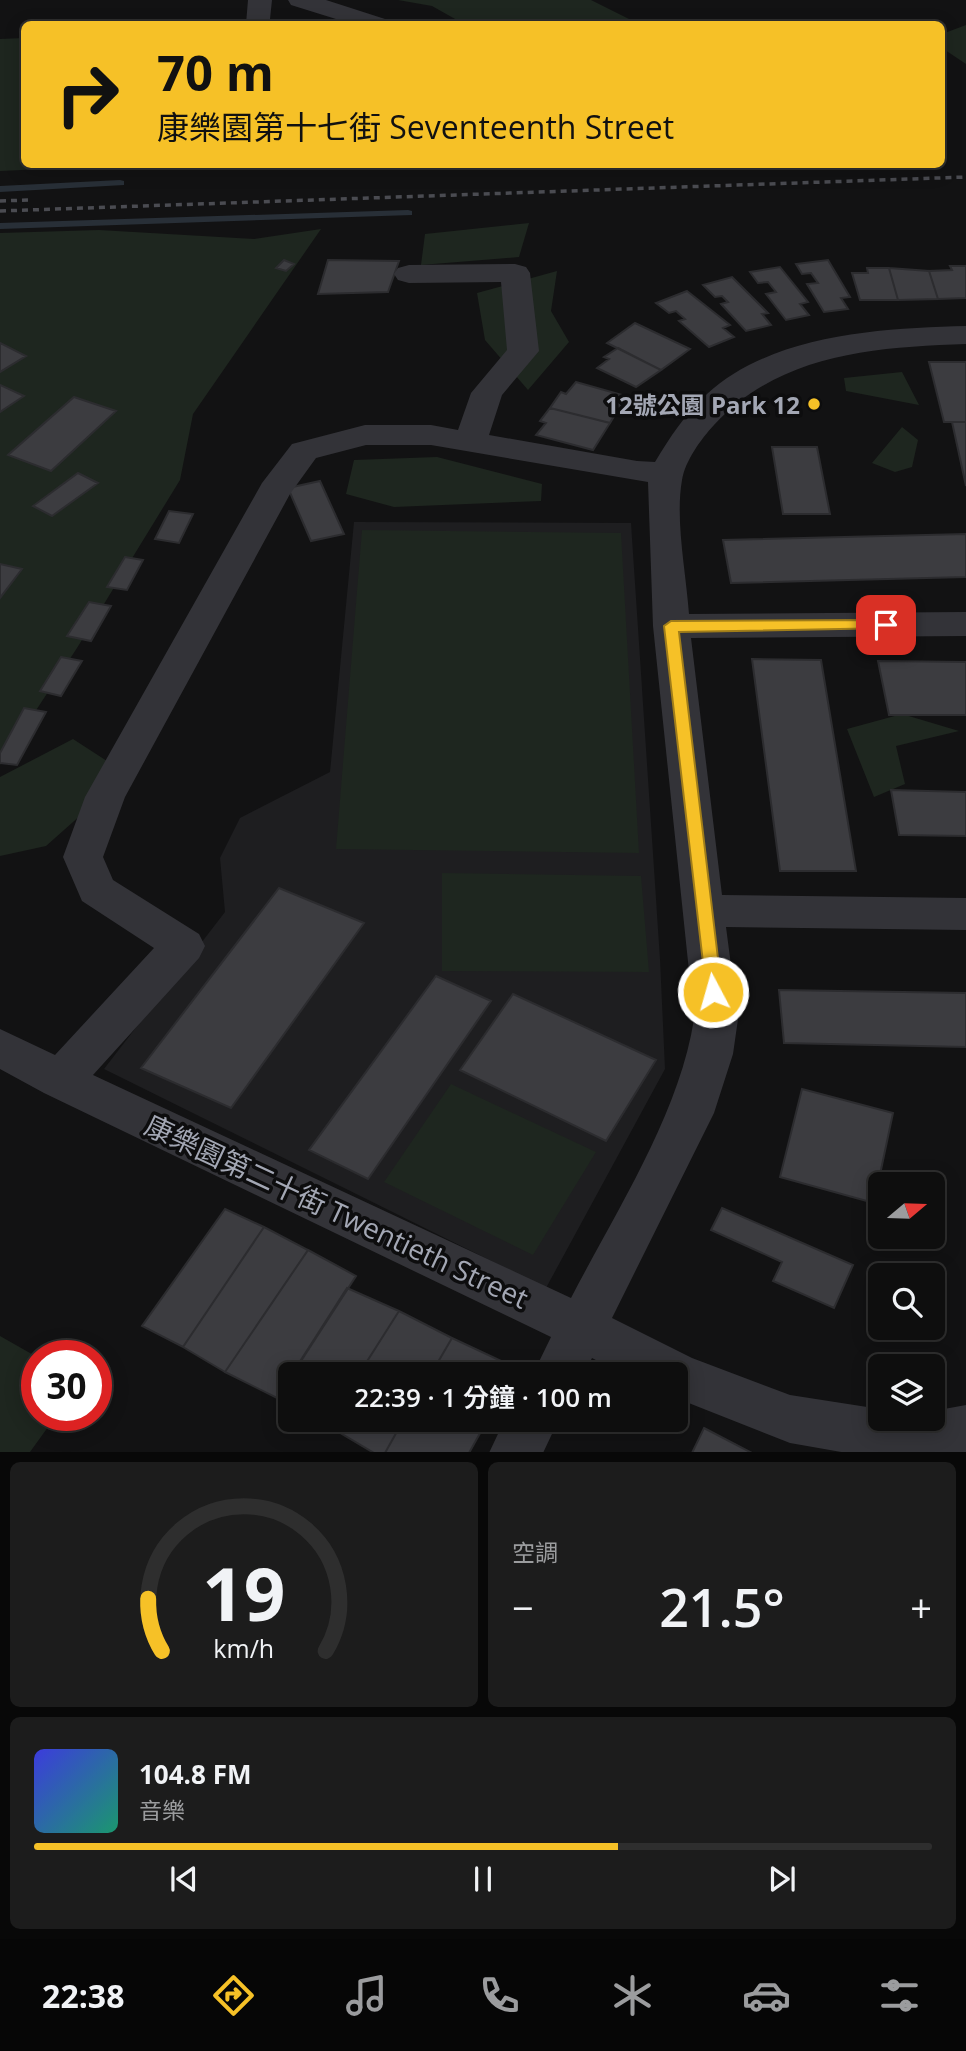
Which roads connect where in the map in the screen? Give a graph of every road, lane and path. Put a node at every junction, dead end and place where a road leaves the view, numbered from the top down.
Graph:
1 (260, 0) edge
2 (300, 0) edge
3 (257, 21) edge
4 (366, 21) edge
5 (409, 274) dead end
6 (966, 335) edge
7 (470, 441) junction
8 (666, 473) junction
9 (966, 624) edge
10 (671, 626) junction
11 (704, 911) junction
12 (966, 914) edge
13 (0, 1047) edge
14 (60, 1080) junction
15 (583, 1328) junction
16 (565, 1362) edge
17 (651, 1362) edge
18 (688, 1379) edge
19 (966, 1429) edge
20 (526, 1432) edge
21 (515, 1452) edge

1 - 3 street
2 - 4 street
5 - 7 street
6 - 8 street
7 - 8 street
7 - 14 street
8 - 10 street
9 - 10 street
10 - 11 street
11 - 12 street
11 - 15 street
13 - 14 street, 康樂園第二十街 Twentieth Street
14 - 15 street, 康樂園第二十街 Twentieth Street
15 - 16 street
15 - 17 street, 康樂園第二十街 Twentieth Street
18 - 19 street, 康樂園第二十街 Twentieth Street
20 - 21 street

